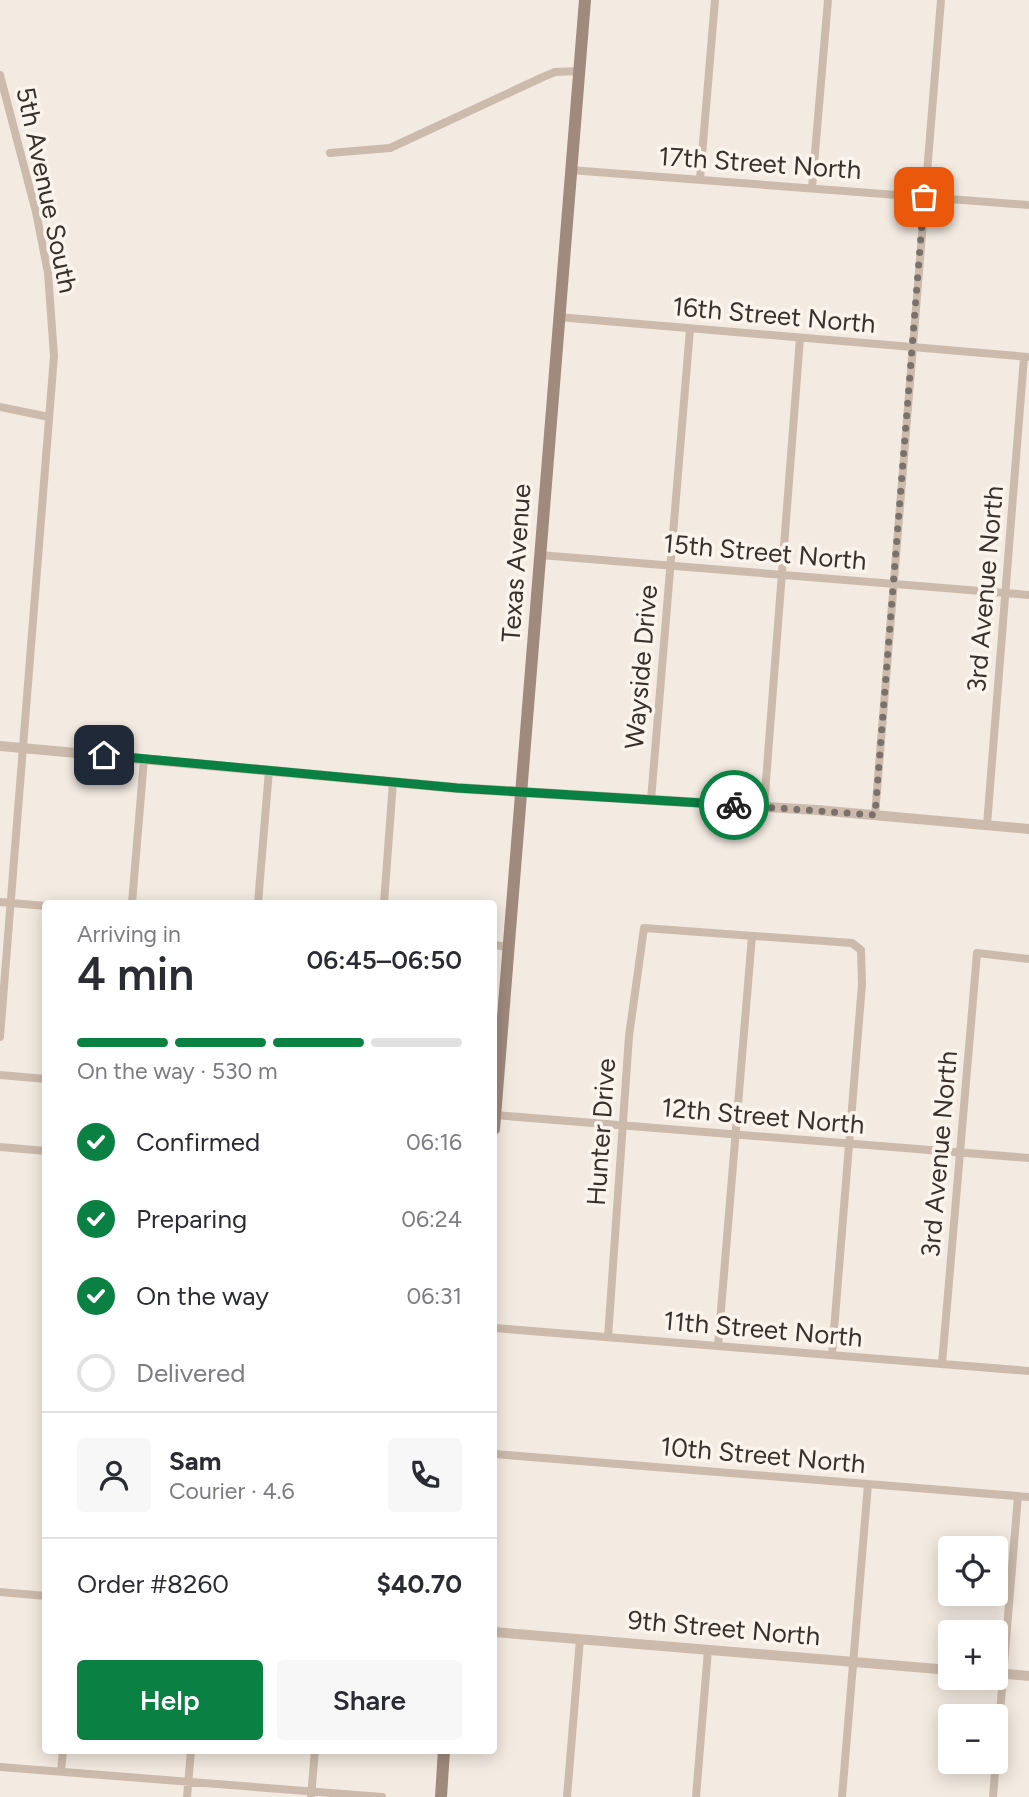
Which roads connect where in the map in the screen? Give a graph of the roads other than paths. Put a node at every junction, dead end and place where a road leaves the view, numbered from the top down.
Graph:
1 (585, 0) edge
2 (715, 0) edge
3 (828, 0) edge
4 (941, 0) edge
5 (579, 71) junction
6 (0, 75) edge
7 (330, 153) dead end
8 (570, 170) junction
9 (700, 179) junction
10 (811, 188) junction
11 (924, 197) junction
12 (1029, 205) edge
13 (558, 317) junction
14 (690, 328) junction
15 (800, 338) junction
16 (912, 347) junction
17 (1027, 357) edge
18 (0, 407) edge
19 (49, 417) junction
20 (540, 555) junction
21 (671, 566) junction
22 (782, 575) junction
23 (894, 584) junction
24 (1005, 593) junction
25 (1029, 595) edge
26 (0, 746) edge
27 (22, 747) junction
28 (144, 759) junction
29 (269, 770) junction
30 (393, 782) junction
31 (521, 791) junction
32 (651, 800) junction
33 (764, 807) junction
34 (875, 815) junction
35 (987, 825) junction
36 (1029, 829) edge
37 (132, 900) edge
38 (258, 900) edge
39 (384, 900) edge
40 (0, 902) edge
41 (10, 903) junction
42 (42, 906) edge
43 (752, 936) junction
44 (497, 945) edge
45 (508, 947) junction
46 (1029, 959) edge
47 (0, 1037) edge
48 (0, 1075) edge
49 (42, 1079) edge
50 (497, 1079) edge
51 (497, 1115) edge
52 (623, 1126) junction
53 (735, 1135) junction
54 (848, 1144) junction
55 (0, 1147) edge
56 (42, 1150) edge
57 (960, 1153) junction
58 (1029, 1158) edge
59 (497, 1328) edge
60 (608, 1337) junction
61 (718, 1346) junction
62 (832, 1355) junction
63 (942, 1364) junction
64 (1029, 1371) edge
65 (497, 1454) edge
66 (868, 1484) junction
67 (1018, 1496) junction
68 (1029, 1497) edge
69 (0, 1592) edge
70 (42, 1596) edge
71 (1005, 1620) edge
72 (497, 1632) edge
73 (580, 1639) junction
74 (708, 1650) junction
75 (853, 1662) junction
76 (938, 1669) edge
77 (1008, 1675) edge
78 (1029, 1676) edge
79 (998, 1690) edge
80 (63, 1754) edge
81 (191, 1754) edge
82 (315, 1754) edge
83 (444, 1754) edge
84 (0, 1767) edge
85 (61, 1771) junction
86 (188, 1781) junction
87 (312, 1794) edge
88 (187, 1797) edge
89 (382, 1797) edge
90 (441, 1797) edge
91 (567, 1797) edge
92 (696, 1797) edge
93 (842, 1797) edge
94 (993, 1797) edge

1 - 5 main road, Texas Avenue
2 - 9 street
3 - 10 street
4 - 11 street
5 - 7 street
5 - 8 main road, Texas Avenue
6 - 19 street, 5th Avenue South
8 - 9 street, 17th Street North
8 - 13 main road, Texas Avenue
9 - 10 street, 17th Street North
10 - 11 street, 17th Street North
11 - 12 street, 17th Street North
11 - 16 street
13 - 14 street, 16th Street North
13 - 20 main road, Texas Avenue
14 - 15 street, 16th Street North
14 - 21 street, Wayside Drive
15 - 16 street, 16th Street North
15 - 22 street
16 - 17 street, 16th Street North
16 - 23 street
17 - 24 street, 3rd Avenue North
18 - 19 street
19 - 27 street, 5th Avenue South
20 - 21 street, 15th Street North
20 - 31 main road, Texas Avenue
21 - 22 street, 15th Street North
21 - 32 street, Wayside Drive
22 - 23 street, 15th Street North
22 - 33 street
23 - 24 street, 15th Street North
23 - 34 street
24 - 25 street, 15th Street North
24 - 35 street, 3rd Avenue North
26 - 27 street
27 - 28 street
27 - 41 street, 5th Avenue South
28 - 29 street
28 - 37 street
29 - 30 street
29 - 38 street
30 - 31 street
30 - 39 street
31 - 32 street
31 - 45 main road, Texas Avenue
32 - 33 street
33 - 34 street
34 - 35 street
35 - 36 street
40 - 41 street
41 - 42 street
41 - 47 street, 5th Avenue South
43 - 52 street, Hunter Drive
43 - 53 street
43 - 54 street
44 - 45 street
45 - 50 main road, Texas Avenue
46 - 57 street, 3rd Avenue North
48 - 49 street
51 - 52 street, 12th Street North
52 - 53 street, 12th Street North
52 - 60 street, Hunter Drive
53 - 54 street, 12th Street North
53 - 61 street
54 - 57 street, 12th Street North
54 - 62 street
55 - 56 street
57 - 58 street, 12th Street North
57 - 63 street, 3rd Avenue North
59 - 60 street, 11th Street North
60 - 61 street, 11th Street North
61 - 62 street, 11th Street North
62 - 63 street, 11th Street North
63 - 64 street, 11th Street North
65 - 66 street, 10th Street North
66 - 67 street, 10th Street North
66 - 75 street
67 - 68 street, 10th Street North
67 - 71 street
69 - 70 street
72 - 73 street, 9th Street North
73 - 74 street, 9th Street North
73 - 91 street
74 - 75 street, 9th Street North
74 - 92 street
75 - 76 street, 9th Street North
75 - 93 street
77 - 78 street
79 - 94 street
80 - 85 street
81 - 86 street
82 - 87 street
83 - 90 main road
84 - 85 street
85 - 86 street
86 - 87 street
86 - 88 street
87 - 89 street

